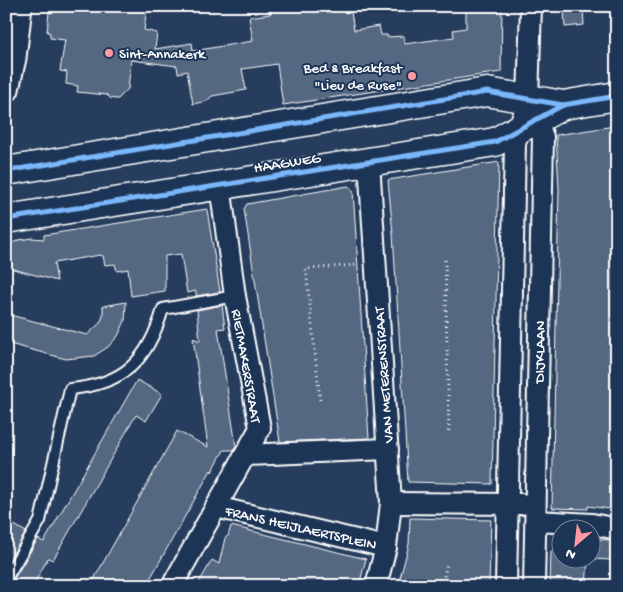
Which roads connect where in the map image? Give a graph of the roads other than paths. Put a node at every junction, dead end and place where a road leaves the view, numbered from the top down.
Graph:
1 (19, 6) edge
2 (531, 6) edge
3 (6, 89) edge
4 (617, 96) edge
5 (528, 116) junction
6 (369, 162) junction
7 (6, 170) edge
8 (220, 185) junction
9 (6, 219) edge
10 (235, 296) junction
11 (388, 449) junction
12 (245, 455) junction
13 (391, 503) junction
14 (508, 504) junction
15 (216, 507) junction
16 (536, 512) junction
17 (617, 529) edge
18 (386, 547) junction
19 (6, 579) edge
20 (172, 586) edge
21 (376, 586) edge
22 (506, 586) edge
23 (534, 586) edge

1 - 3 street
2 - 5 street
4 - 5 main road
5 - 6 main road, HAAGWEG
5 - 7 main road
5 - 14 street, DIJKLAAN
5 - 16 street, DIJKLAAN
6 - 8 main road, HAAGWEG
6 - 11 street, VAN METERENSTRAAT
8 - 9 main road, HAAGWEG
8 - 10 street, RIETMAKERSTRAAT
10 - 12 street, RIETMAKERSTRAAT
10 - 19 lane
11 - 12 street
11 - 13 street, VAN METERENSTRAAT
12 - 15 street, RIETMAKERSTRAAT
13 - 14 street
13 - 18 street, VAN METERENSTRAAT
14 - 16 street
14 - 22 street, DIJKLAAN
15 - 18 street, FRANS HEIJLAERTSPLEIN
15 - 20 street, RIETMAKERSTRAAT
16 - 17 street
16 - 23 street, DIJKLAAN
18 - 21 street, VAN METERENSTRAAT

